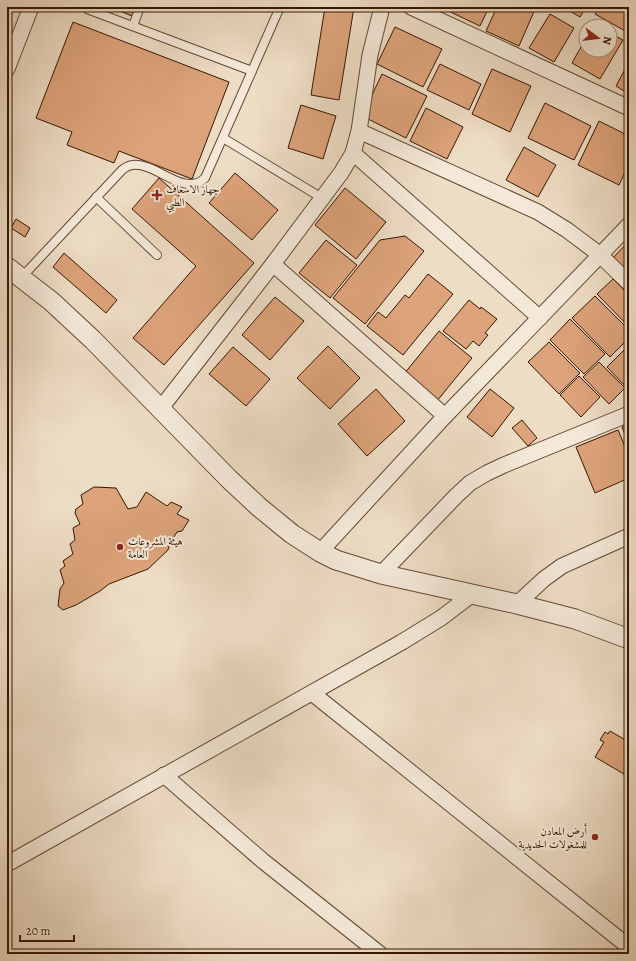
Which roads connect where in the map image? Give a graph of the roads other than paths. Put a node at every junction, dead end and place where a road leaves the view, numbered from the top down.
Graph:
1 (31, 7) edge
2 (140, 7) edge
3 (280, 7) edge
4 (382, 7) edge
5 (411, 7) edge
6 (87, 9) dead end
7 (133, 26) junction
8 (7, 69) edge
9 (252, 71) junction
10 (629, 108) edge
11 (359, 131) junction
12 (223, 138) junction
13 (353, 153) junction
14 (96, 197) junction
15 (322, 198) junction
16 (629, 225) edge
17 (600, 254) junction
18 (157, 255) dead end
19 (274, 264) junction
20 (14, 272) edge
21 (629, 283) edge
22 (540, 318) junction
23 (161, 408) junction
24 (629, 414) edge
25 (445, 416) junction
26 (629, 536) edge
27 (320, 552) junction
28 (382, 574) junction
29 (474, 593) junction
30 (517, 604) junction
31 (629, 639) edge
32 (312, 693) junction
33 (164, 775) junction
34 (7, 864) edge
35 (629, 947) edge
36 (380, 954) edge

1 - 8 street
2 - 7 lane
3 - 9 lane
4 - 11 street
5 - 10 street
6 - 7 lane
7 - 9 lane
9 - 12 lane
11 - 13 street
11 - 17 street
12 - 14 lane
12 - 15 lane
13 - 15 street
13 - 22 street
14 - 18 lane
14 - 20 lane
15 - 19 street
16 - 17 street
17 - 21 street
17 - 22 street
19 - 23 street
19 - 25 street
20 - 23 street
22 - 25 street
23 - 27 street
24 - 28 street
25 - 27 street
26 - 30 street
27 - 28 street
28 - 29 street
29 - 30 street
29 - 32 street
30 - 31 street
32 - 33 street
32 - 35 street
33 - 34 street
33 - 36 street

